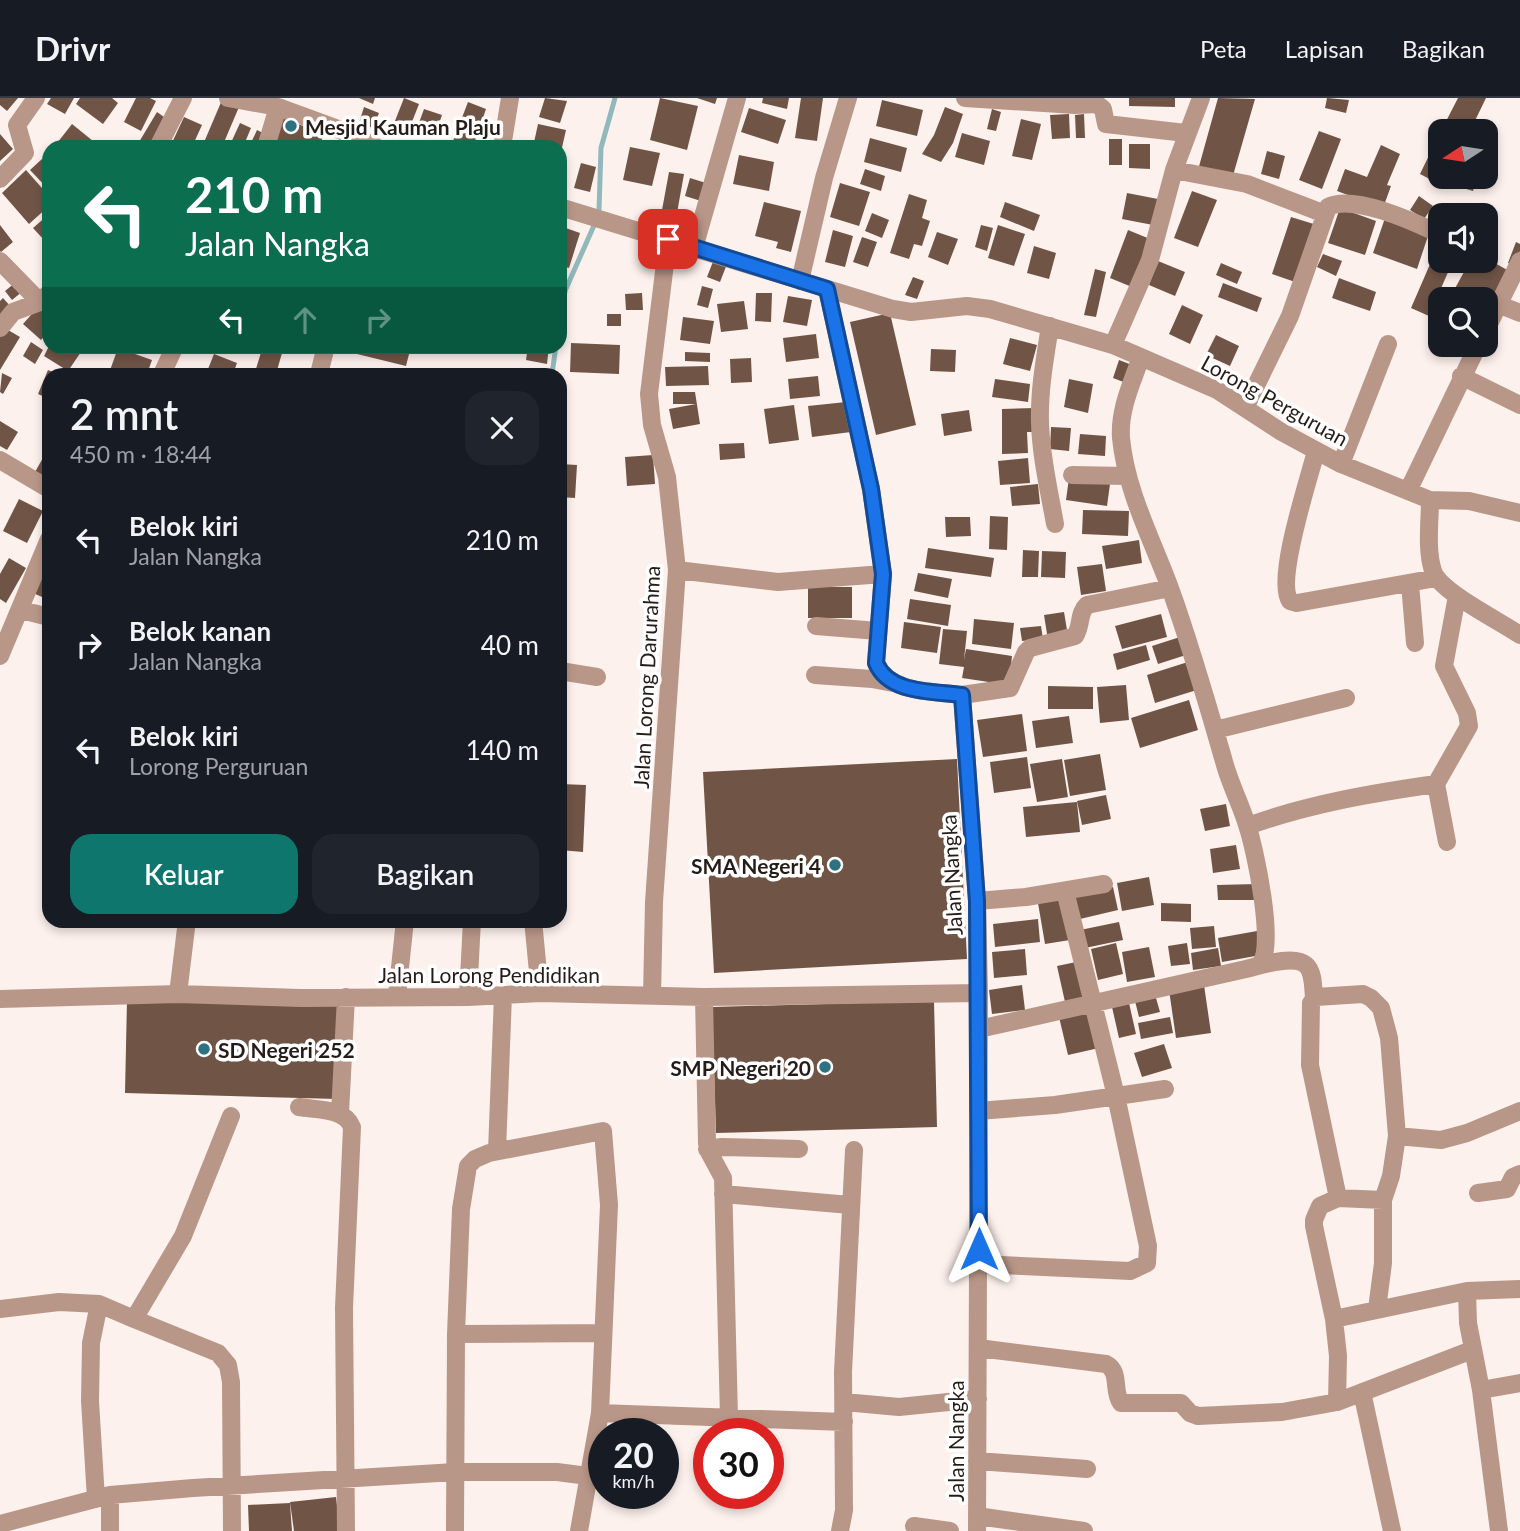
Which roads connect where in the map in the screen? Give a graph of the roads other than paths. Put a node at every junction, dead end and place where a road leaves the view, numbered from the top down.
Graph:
1 (36, 98) edge
2 (183, 98) edge
3 (228, 98) edge
4 (510, 98) edge
5 (737, 98) edge
6 (848, 98) edge
7 (965, 98) edge
8 (1201, 98) edge
9 (278, 107) junction
10 (1186, 133) junction
11 (162, 140) edge
12 (268, 140) edge
13 (361, 140) edge
14 (503, 140) edge
15 (1174, 170) junction
16 (0, 179) edge
17 (567, 209) edge
18 (1325, 214) junction
19 (1428, 229) edge
20 (668, 239) junction
21 (694, 248) junction
22 (0, 261) edge
23 (1520, 261) edge
24 (800, 281) junction
25 (827, 289) junction
26 (42, 296) edge
27 (42, 299) edge
28 (1500, 305) junction
29 (1498, 309) edge
30 (1520, 313) edge
31 (1050, 326) junction
32 (0, 328) edge
33 (1388, 344) dead end
34 (1113, 345) junction
35 (1141, 356) junction
36 (1471, 357) edge
37 (1461, 376) junction
38 (1520, 405) edge
39 (1245, 408) junction
40 (1316, 451) junction
41 (0, 460) edge
42 (1341, 464) junction
43 (1072, 475) dead end
44 (1127, 476) junction
45 (42, 485) edge
46 (1408, 491) junction
47 (1430, 500) junction
48 (1520, 513) edge
49 (1055, 524) dead end
50 (42, 557) edge
51 (677, 570) junction
52 (883, 574) junction
53 (1436, 578) junction
54 (1410, 584) junction
55 (1170, 589) junction
56 (1457, 596) junction
57 (21, 610) junction
58 (42, 615) edge
59 (816, 626) dead end
60 (878, 631) junction
61 (1520, 635) edge
62 (1415, 643) dead end
63 (0, 656) edge
64 (567, 672) edge
65 (816, 675) dead end
66 (597, 677) dead end
67 (894, 683) junction
68 (962, 695) junction
69 (1346, 698) dead end
70 (1215, 730) junction
71 (1436, 784) junction
72 (1248, 826) junction
73 (1447, 842) dead end
74 (1104, 884) dead end
75 (1065, 891) junction
76 (977, 901) junction
77 (186, 928) edge
78 (404, 928) edge
79 (472, 928) edge
80 (534, 928) edge
81 (1260, 964) junction
82 (540, 993) junction
83 (979, 993) junction
84 (178, 994) junction
85 (503, 995) junction
86 (397, 996) junction
87 (652, 996) junction
88 (346, 997) junction
89 (468, 997) junction
90 (704, 997) junction
91 (1314, 998) junction
92 (0, 999) edge
93 (1094, 1003) junction
94 (979, 1029) junction
95 (1165, 1089) dead end
96 (1116, 1096) junction
97 (299, 1107) dead end
98 (978, 1111) junction
99 (1520, 1111) edge
100 (340, 1114) junction
101 (231, 1116) dead end
102 (1397, 1136) junction
103 (707, 1149) junction
104 (799, 1149) dead end
105 (854, 1150) dead end
106 (497, 1151) junction
107 (1520, 1174) edge
108 (1478, 1193) dead end
109 (723, 1194) junction
110 (1338, 1198) junction
111 (1383, 1200) junction
112 (850, 1205) junction
113 (979, 1264) junction
114 (1520, 1289) edge
115 (1467, 1291) junction
116 (99, 1304) junction
117 (0, 1309) edge
118 (1377, 1309) junction
119 (134, 1319) junction
120 (1334, 1319) junction
121 (603, 1333) junction
122 (456, 1334) junction
123 (978, 1348) junction
124 (1472, 1350) junction
125 (1520, 1383) edge
126 (1481, 1390) junction
127 (1362, 1392) junction
128 (978, 1399) junction
129 (844, 1402) junction
130 (1337, 1402) junction
131 (600, 1413) junction
132 (729, 1417) junction
133 (599, 1418) edge
134 (844, 1422) junction
135 (978, 1461) junction
136 (1087, 1469) dead end
137 (455, 1472) junction
138 (588, 1476) joint
139 (346, 1480) junction
140 (232, 1486) junction
141 (103, 1497) junction
142 (977, 1523) edge
143 (0, 1524) edge
144 (914, 1526) dead end
145 (110, 1531) edge
146 (232, 1531) edge
147 (346, 1531) edge
148 (455, 1531) edge
149 (579, 1531) edge
150 (840, 1531) edge
151 (950, 1531) edge
152 (1084, 1531) edge
153 (1392, 1531) edge
154 (1499, 1531) edge

1 - 16 street
2 - 11 street
3 - 9 street
4 - 14 street
5 - 21 street
6 - 24 street
7 - 10 street
8 - 10 street
9 - 12 street
9 - 13 street
10 - 15 street
15 - 18 street
15 - 34 street
17 - 20 street, Lorong Perguruan
18 - 19 street
18 - 39 street
20 - 21 street, Lorong Perguruan
20 - 51 street, Jalan Lorong Darurahma
21 - 24 street, Lorong Perguruan
22 - 26 street
23 - 28 street
24 - 25 street, Lorong Perguruan
25 - 31 street, Lorong Perguruan
25 - 52 street
27 - 32 street
28 - 29 street
28 - 30 street
31 - 34 street, Lorong Perguruan
31 - 49 street
33 - 42 street
34 - 35 street, Lorong Perguruan
35 - 39 street, Lorong Perguruan
35 - 44 street
36 - 37 street
37 - 38 street
37 - 46 street
39 - 40 street, Lorong Perguruan
40 - 42 street, Lorong Perguruan
40 - 54 street
41 - 45 street
42 - 46 street, Lorong Perguruan
43 - 44 street
44 - 55 street
46 - 47 street, Lorong Perguruan
47 - 48 street
47 - 53 street
50 - 57 street
51 - 52 street
51 - 87 street, Jalan Lorong Darurahma
52 - 60 street
53 - 54 street
53 - 56 street
54 - 62 street
55 - 68 street
55 - 70 street
56 - 61 street
56 - 71 street
57 - 58 street
57 - 63 street
59 - 60 street
60 - 67 street
64 - 66 street
65 - 67 street
67 - 68 street
68 - 76 street, Jalan Nangka
69 - 70 street
70 - 72 street
71 - 72 street
71 - 73 street
72 - 81 street
74 - 75 street
75 - 76 street
75 - 93 street
76 - 83 street, Jalan Nangka
77 - 84 street
78 - 86 street
79 - 89 street
80 - 82 street
81 - 91 street
81 - 93 street
82 - 85 street, Jalan Lorong Pendidikan
82 - 87 street, Jalan Lorong Pendidikan
83 - 90 street, Jalan Lorong Pendidikan
83 - 94 street, Jalan Nangka
84 - 88 street, Jalan Lorong Pendidikan
84 - 92 street, Jalan Lorong Pendidikan
85 - 89 street, Jalan Lorong Pendidikan
85 - 106 street
86 - 88 street, Jalan Lorong Pendidikan
86 - 89 street, Jalan Lorong Pendidikan
87 - 90 street, Jalan Lorong Pendidikan
88 - 100 street
90 - 103 street
91 - 102 street
91 - 110 street
93 - 94 street
93 - 96 street
94 - 98 street, Jalan Nangka
95 - 96 street
96 - 98 street
96 - 113 street
97 - 100 street
98 - 113 street, Jalan Nangka
99 - 102 street
100 - 139 street
101 - 119 street
102 - 111 street
103 - 104 street
103 - 109 street
105 - 112 street
106 - 121 street
106 - 122 street
107 - 108 street
109 - 112 street
109 - 132 street
110 - 111 street
110 - 120 street
111 - 118 street
112 - 129 street
113 - 123 street, Jalan Nangka
114 - 115 street
115 - 118 street
115 - 124 street
116 - 117 street
116 - 119 street
116 - 141 street
118 - 120 street
119 - 140 street
120 - 130 street
121 - 122 street
121 - 131 street
122 - 137 street
123 - 128 street, Jalan Nangka
123 - 130 street
124 - 126 street
124 - 127 street
125 - 126 street
126 - 154 street
127 - 130 street
127 - 153 street
128 - 129 street
128 - 135 street, Jalan Nangka
129 - 134 street
131 - 132 street
131 - 133 street
132 - 134 street
134 - 150 street
135 - 136 street
135 - 142 street, Jalan Nangka
137 - 138 street
137 - 139 street
137 - 148 street
138 - 149 street
139 - 140 street
139 - 147 street
140 - 141 street
140 - 146 street
141 - 143 street
141 - 145 street
142 - 152 street
144 - 151 street

